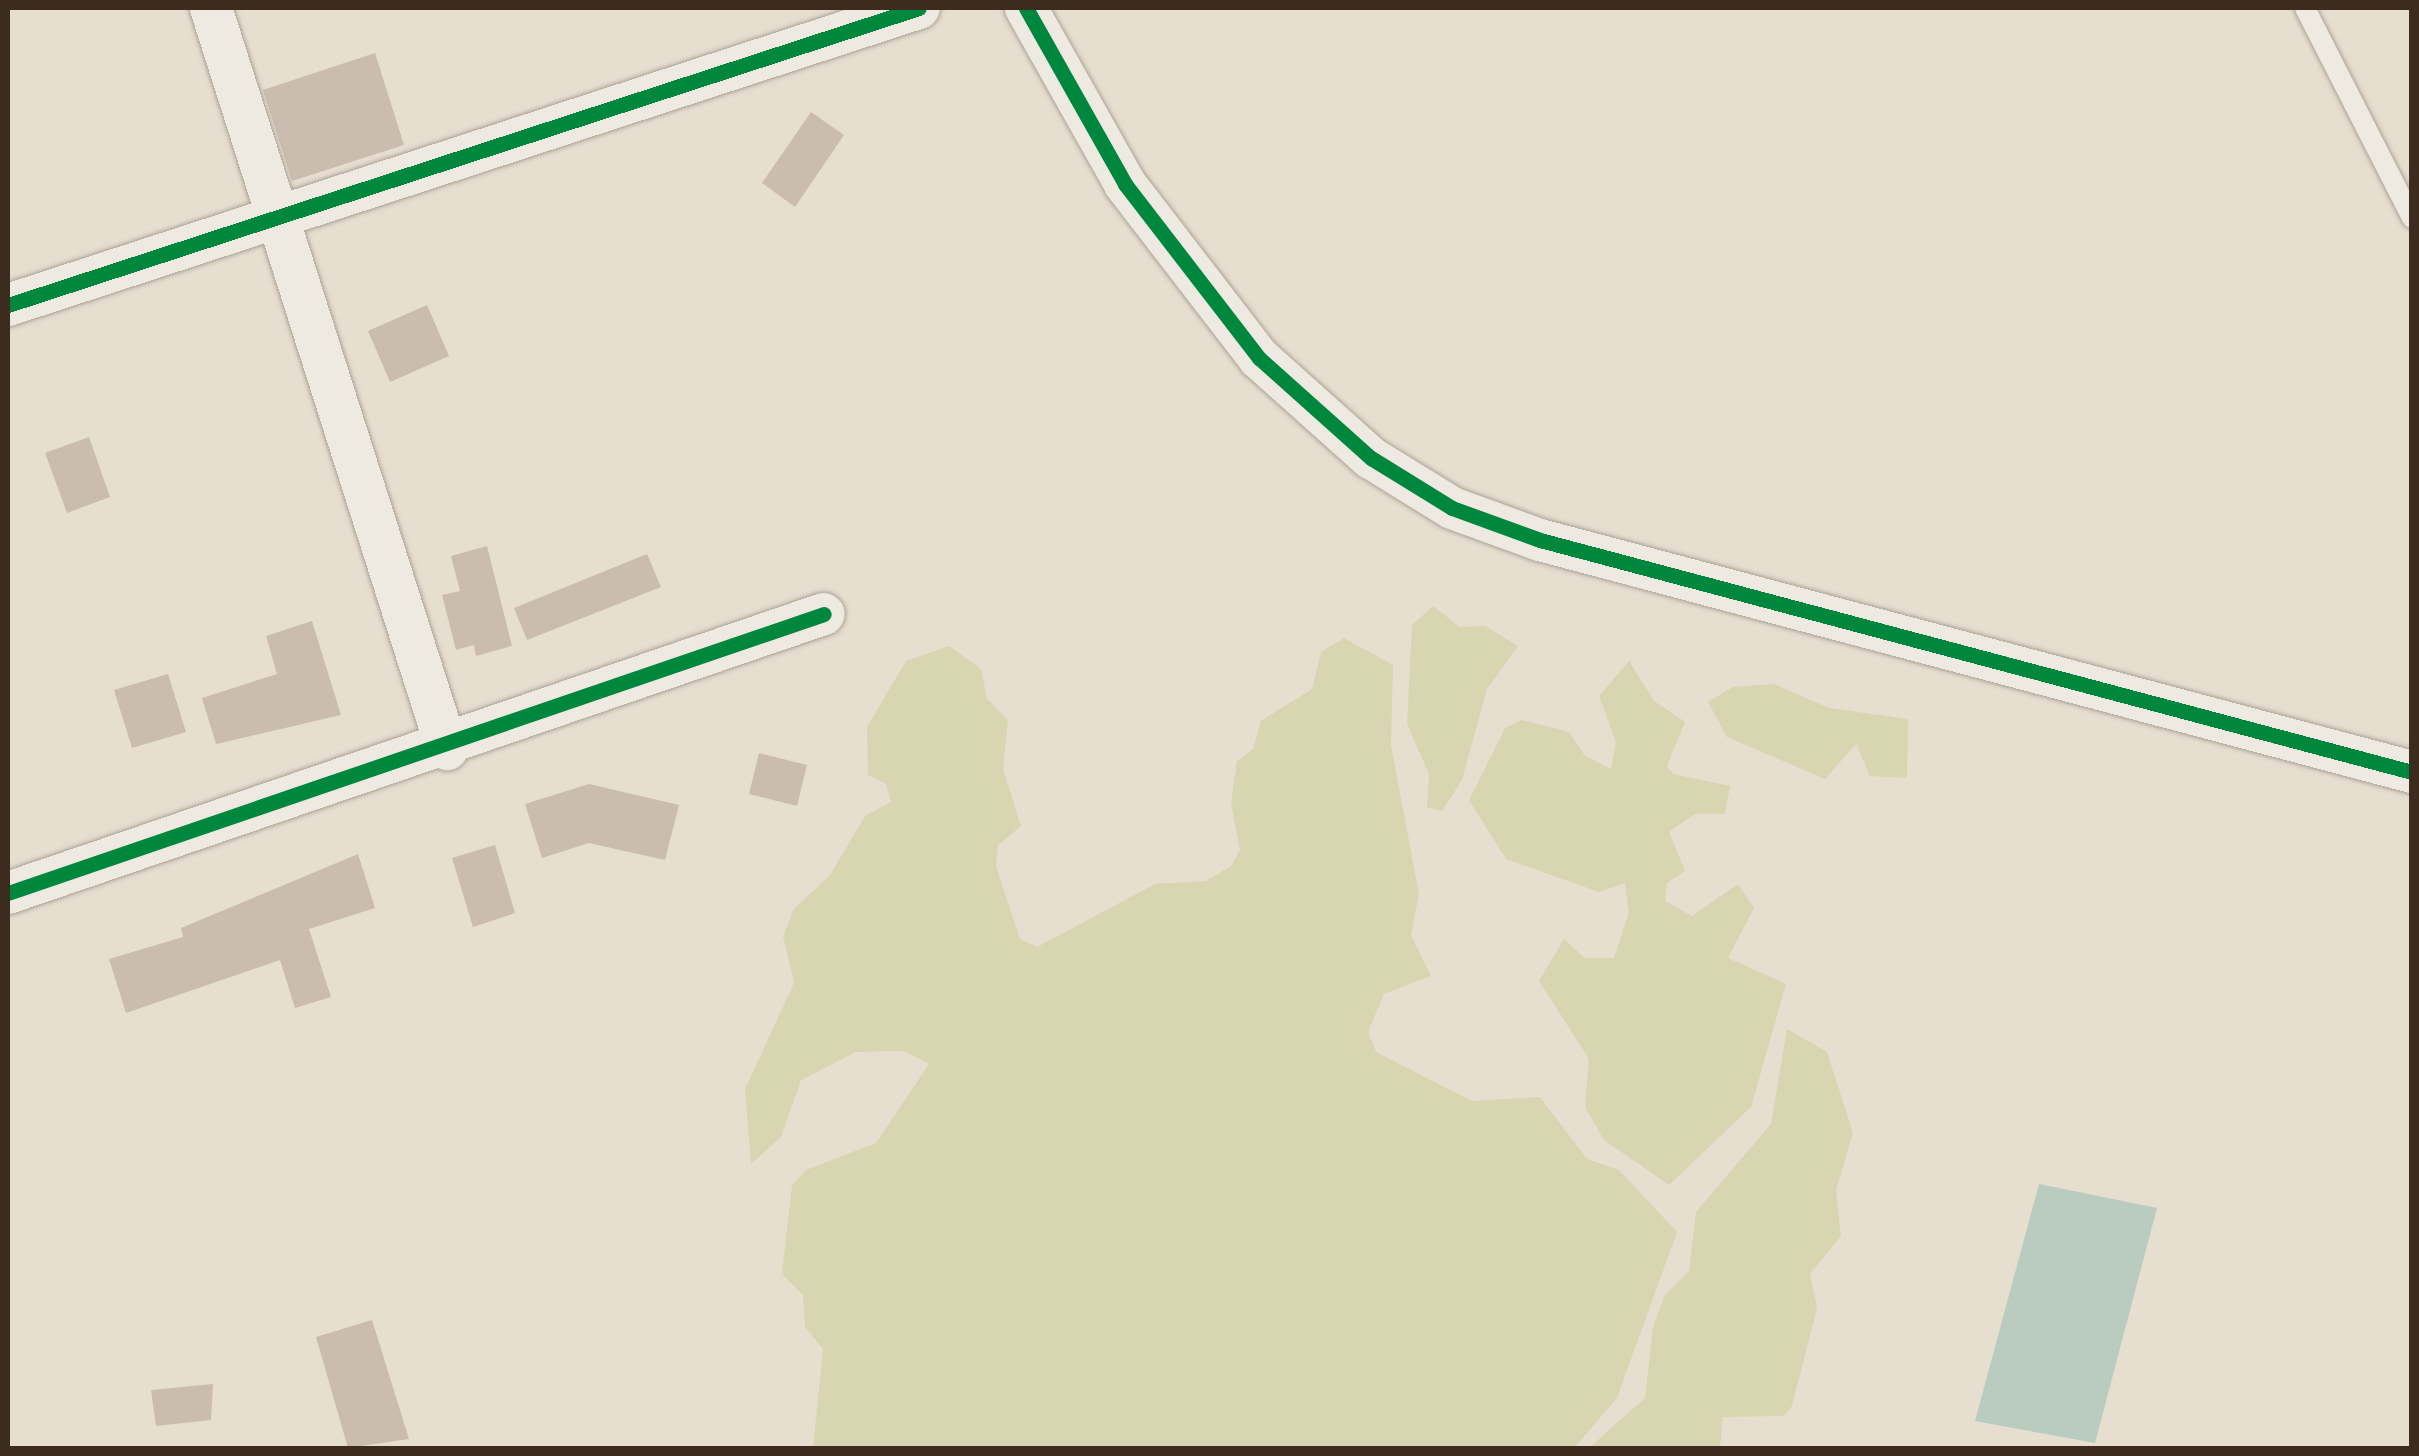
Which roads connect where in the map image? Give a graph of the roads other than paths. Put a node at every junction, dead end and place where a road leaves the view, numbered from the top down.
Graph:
1 (211, 8) edge
2 (919, 8) edge
3 (1026, 8) edge
4 (2305, 8) edge
5 (277, 216) junction
6 (2412, 218) edge
7 (8, 305) edge
8 (824, 614) dead end
9 (448, 749) junction
10 (2412, 772) edge
11 (8, 893) edge

1 - 5 street
2 - 5 street
3 - 10 street
4 - 6 lane
5 - 7 street
5 - 9 street
8 - 9 street
9 - 11 street

